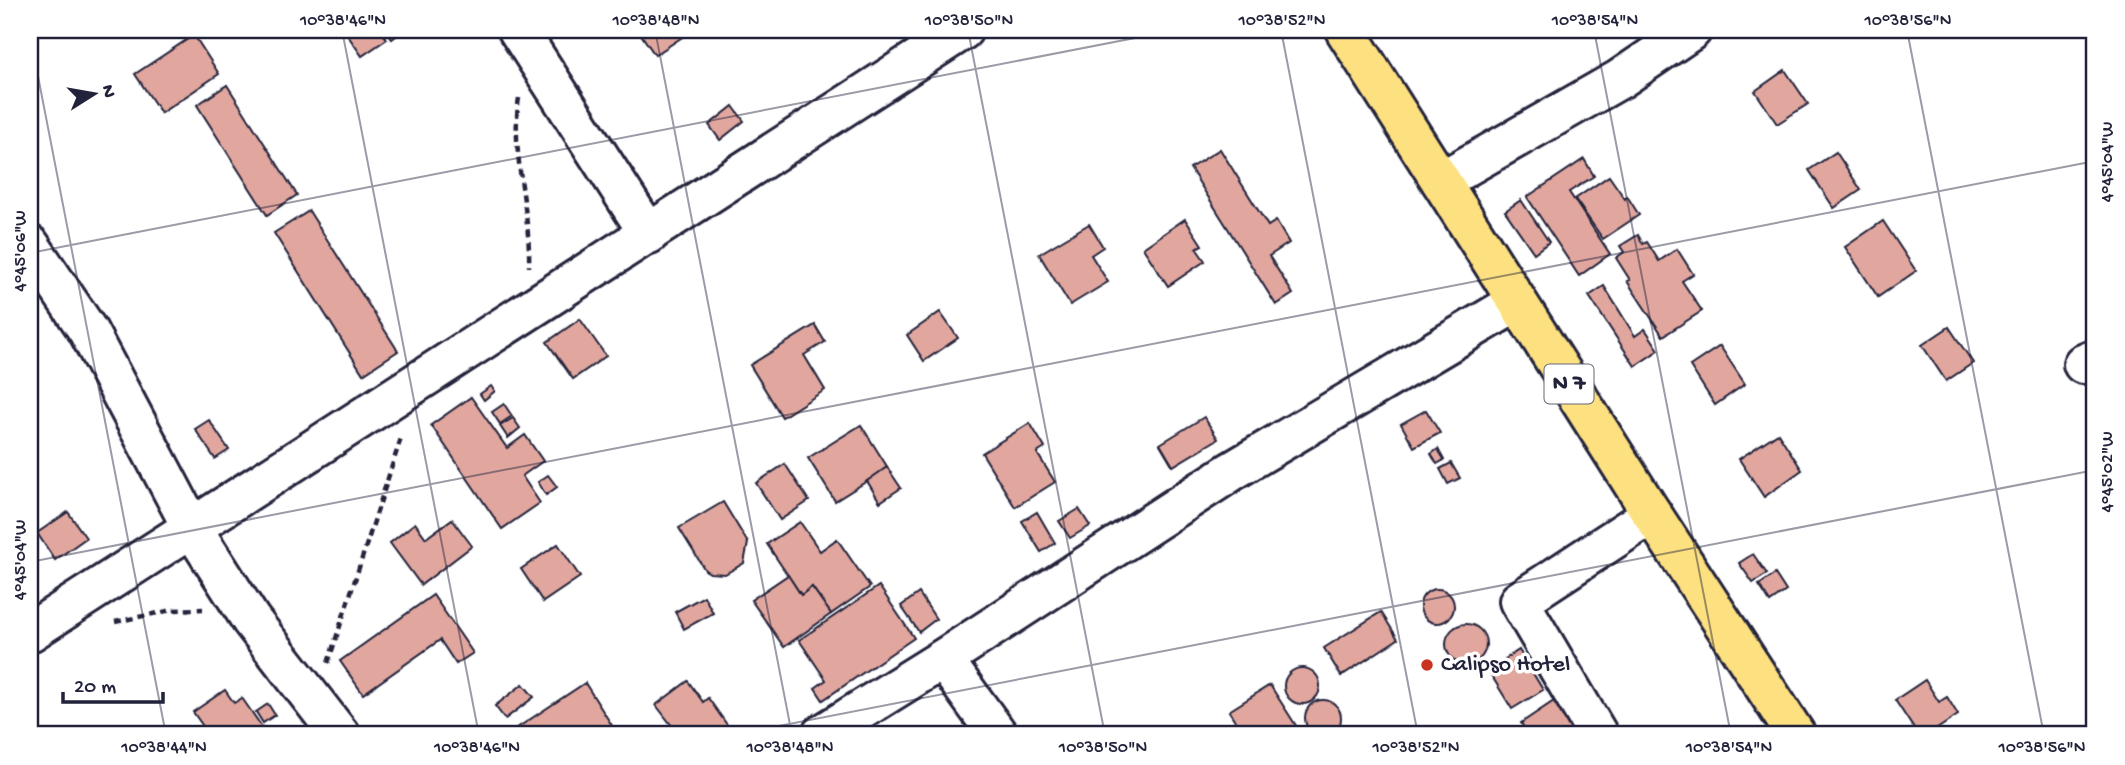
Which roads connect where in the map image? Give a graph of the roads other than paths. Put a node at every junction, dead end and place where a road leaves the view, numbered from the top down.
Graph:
1 (963, 30) edge
2 (1345, 30) edge
3 (1692, 30) edge
4 (523, 38) edge
5 (1441, 181) junction
6 (649, 234) junction
7 (30, 245) edge
8 (1517, 302) junction
9 (1652, 514) junction
10 (192, 528) junction
11 (30, 632) edge
12 (943, 659) junction
13 (340, 735) edge
14 (821, 735) edge
15 (998, 735) edge
16 (1598, 735) edge
17 (1796, 735) edge

1 - 6 street
2 - 5 highway, N 7
3 - 5 street
4 - 6 street
5 - 8 highway, N 7
6 - 10 street
7 - 10 street
8 - 9 highway, N 7
8 - 12 street
9 - 16 street
9 - 17 highway, N 7
10 - 11 street
10 - 13 street
12 - 14 street
12 - 15 street

